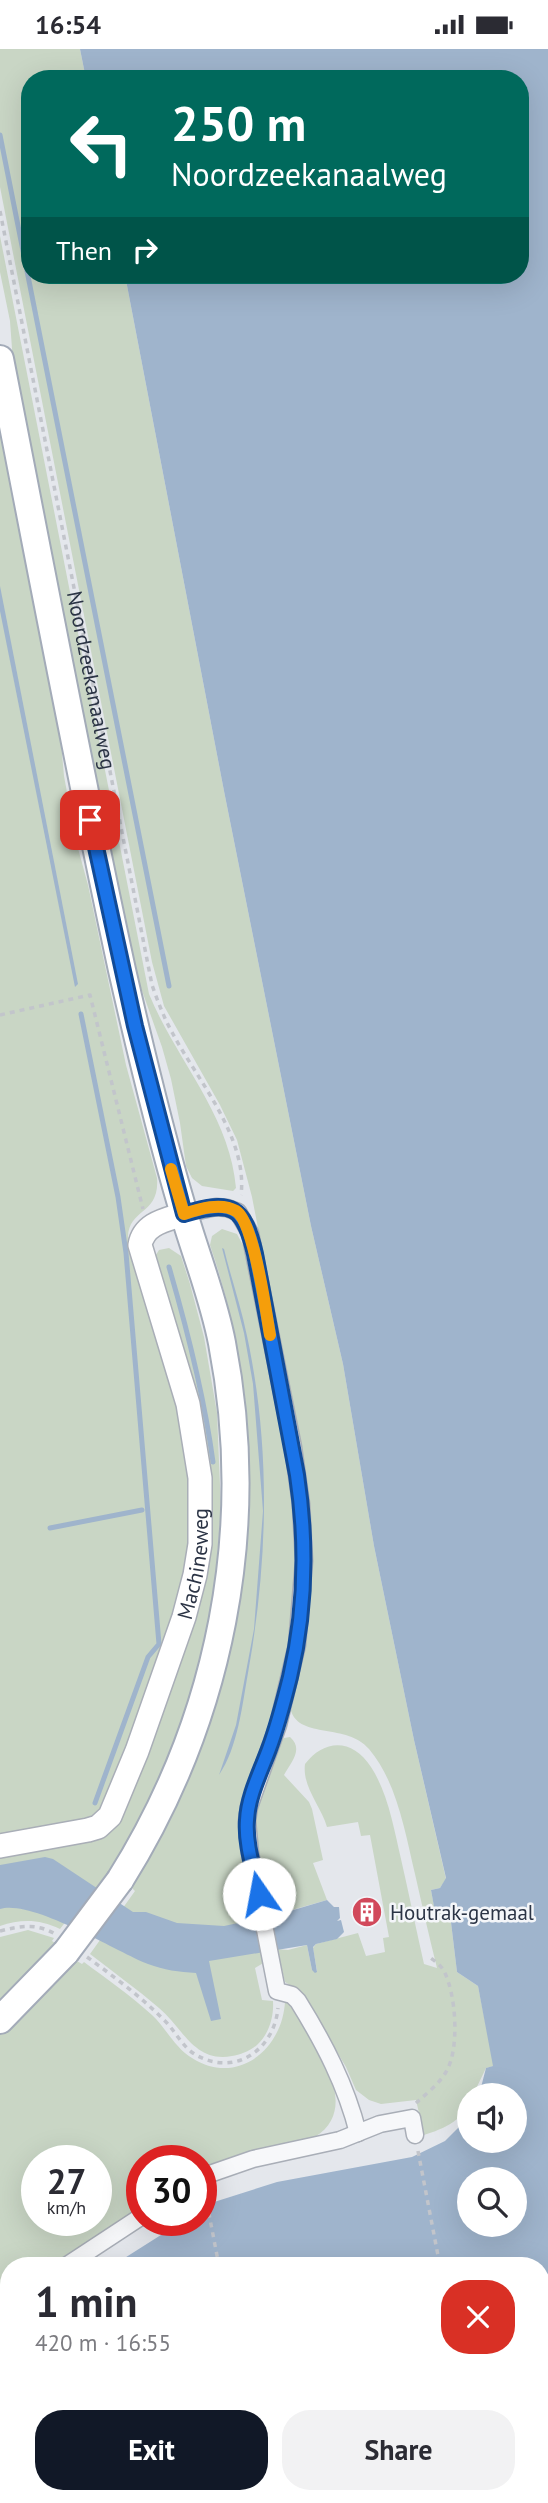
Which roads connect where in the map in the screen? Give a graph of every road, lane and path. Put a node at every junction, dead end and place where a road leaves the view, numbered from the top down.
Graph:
1 (0, 211) edge
2 (0, 359) edge
3 (0, 1015) edge
4 (238, 1212) junction
5 (184, 1214) junction
6 (148, 1228) junction
7 (0, 1846) edge
8 (0, 1931) edge
9 (65, 1944) junction
10 (428, 1956) dead end
11 (277, 1991) junction
12 (0, 2020) edge
13 (412, 2118) junction
14 (358, 2133) junction
15 (415, 2135) joint
16 (217, 2177) edge
17 (126, 2227) edge
18 (213, 2236) edge
19 (80, 2257) edge
20 (217, 2257) edge
21 (438, 2257) edge

1 - 4 path, Noordzeekanaalweg
2 - 5 main road, Noordzeekanaalweg
3 - 6 path
4 - 5 street
4 - 11 street
5 - 6 street
5 - 9 main road, Noordzeekanaalweg, bridge
6 - 7 street, Machineweg
8 - 9 path
9 - 11 path
9 - 12 main road, Noordzeekanaalweg
10 - 13 path
11 - 14 street
13 - 14 street
13 - 15 street
14 - 16 street
15 - 21 path
17 - 19 street
18 - 20 path

